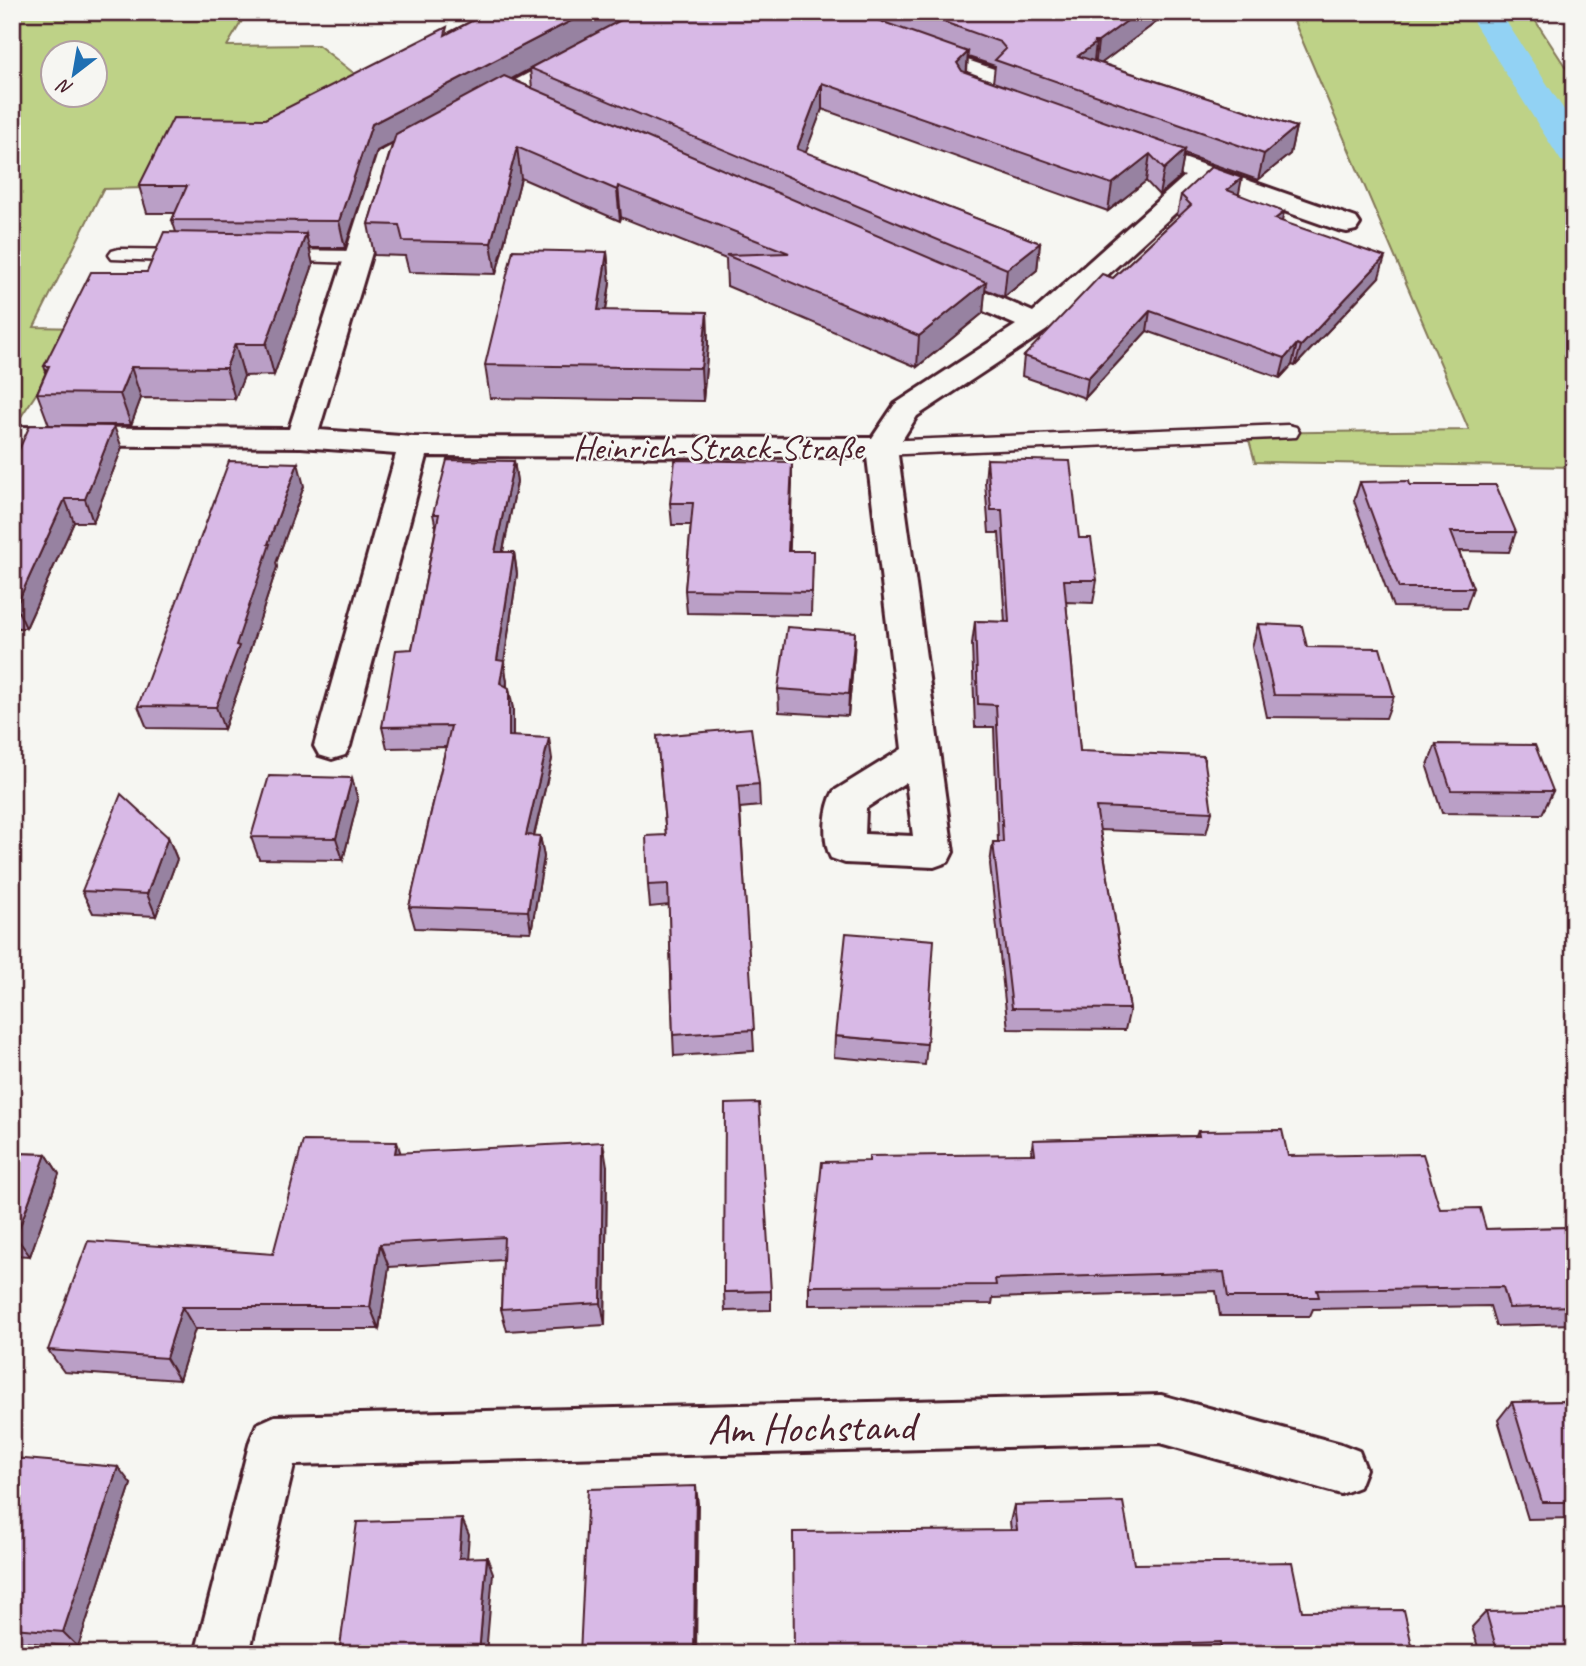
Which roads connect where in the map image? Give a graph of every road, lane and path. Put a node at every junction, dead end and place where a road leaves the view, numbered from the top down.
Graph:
1 (662, 12) edge
2 (896, 43) edge
3 (507, 94) junction
4 (532, 105) edge
5 (1030, 111) edge
6 (1104, 137) edge
7 (1203, 173) junction
8 (1346, 224) dead end
9 (119, 255) dead end
10 (217, 256) edge
11 (259, 256) edge
12 (356, 257) junction
13 (910, 269) edge
14 (1037, 324) junction
15 (1289, 432) dead end
16 (12, 436) edge
17 (301, 438) junction
18 (414, 446) junction
19 (881, 448) junction
20 (332, 746) dead end
21 (921, 755) dead end
22 (1341, 1469) dead end
23 (222, 1654) edge

1 - 3 street
2 - 5 street
3 - 4 street
3 - 12 street
6 - 7 street
7 - 8 street
7 - 14 street
9 - 10 lane
11 - 12 lane
12 - 17 street
13 - 14 street
14 - 19 street
15 - 19 lane
16 - 17 street, Heinrich-Strack-Straße
17 - 18 street, Heinrich-Strack-Straße
18 - 19 street, Heinrich-Strack-Straße
18 - 20 street
19 - 21 street, Heinrich-Strack-Straße
22 - 23 street, Am Hochstand

